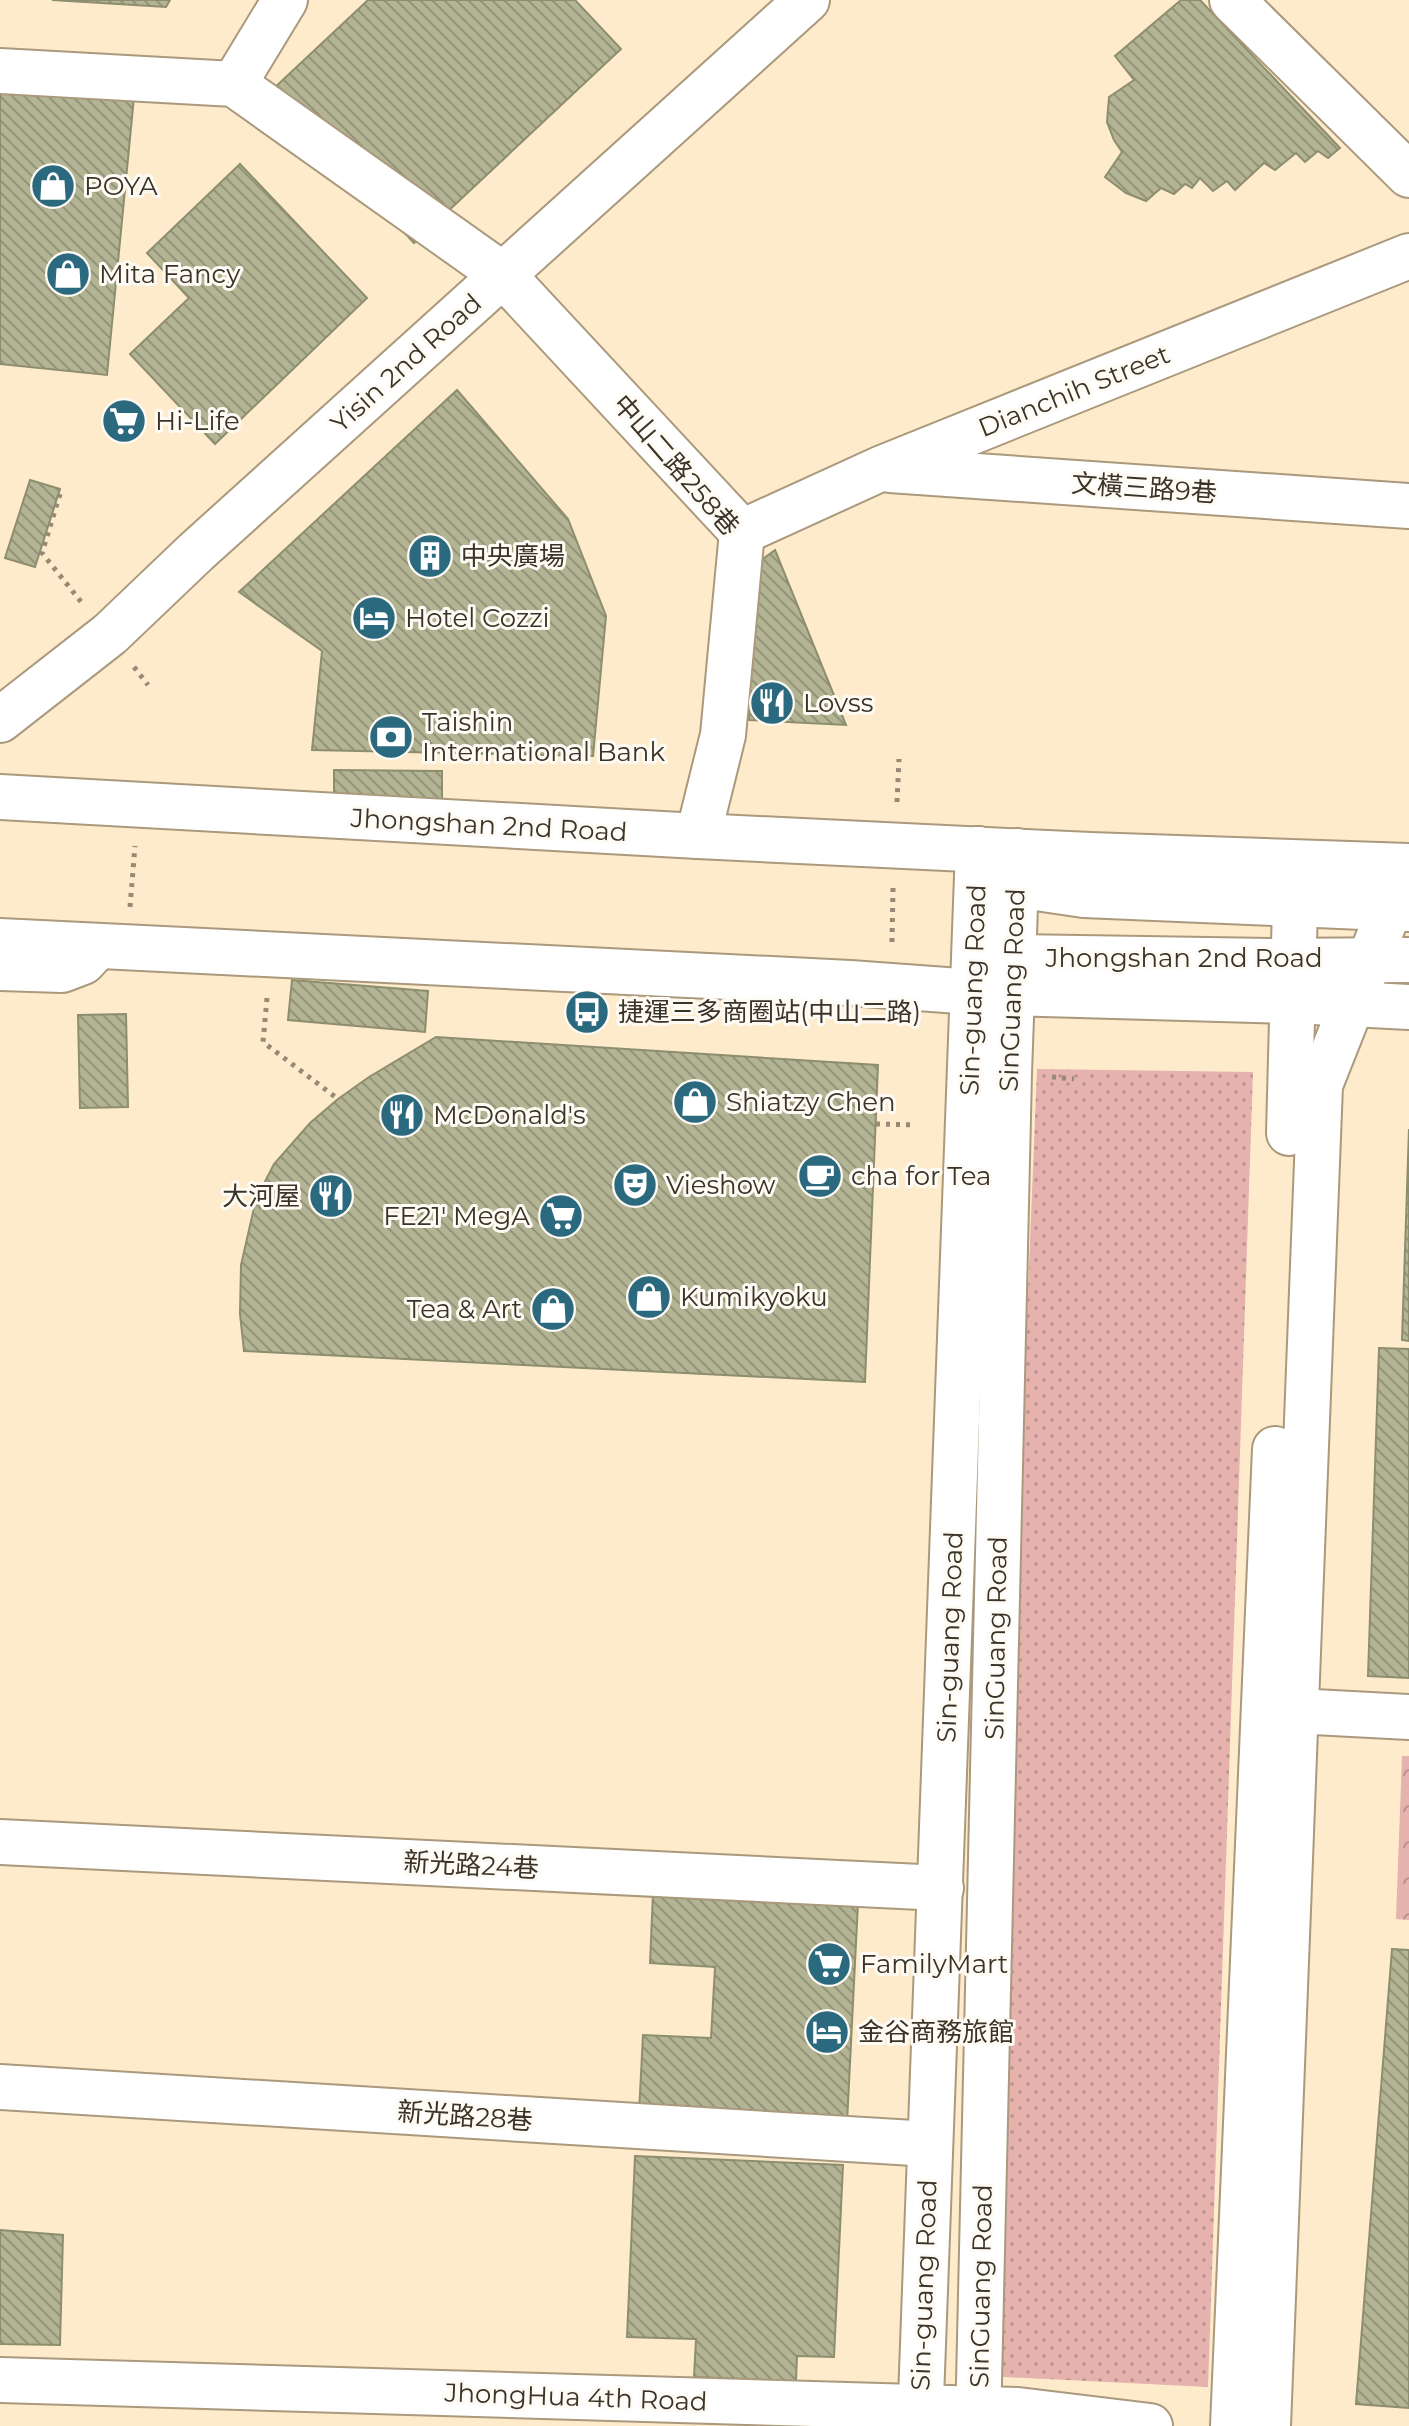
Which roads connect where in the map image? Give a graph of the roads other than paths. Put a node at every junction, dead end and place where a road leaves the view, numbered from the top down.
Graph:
1 (285, 0) edge
2 (807, 0) edge
3 (1242, 4) edge
4 (0, 71) edge
5 (234, 84) junction
6 (1409, 175) edge
7 (1409, 256) edge
8 (503, 275) junction
9 (880, 469) junction
10 (1409, 506) edge
11 (742, 532) junction
12 (0, 720) edge
13 (0, 797) edge
14 (698, 836) junction
15 (1004, 862) junction
16 (1408, 864) edge
17 (1295, 906) junction
18 (1400, 909) edge
19 (0, 941) edge
20 (112, 947) junction
21 (1390, 960) edge
22 (0, 968) edge
23 (999, 981) junction
24 (1295, 981) junction
25 (1353, 1004) junction
26 (1409, 1007) edge
27 (1279, 1712) junction
28 (1409, 1717) edge
29 (0, 1842) edge
30 (941, 1888) junction
31 (0, 2087) edge
32 (930, 2144) junction
33 (0, 2380) edge
34 (920, 2417) edge
35 (978, 2417) edge
36 (1150, 2426) edge
37 (1233, 2426) edge
38 (1268, 2426) edge

1 - 5 street
2 - 8 street, Yisin 2nd Road
3 - 6 street
4 - 5 street
5 - 8 street, 中山二路258巷
7 - 9 street, Dianchih Street
8 - 11 street, 中山二路258巷
8 - 12 street, Yisin 2nd Road
9 - 10 street, 文橫三路9巷
9 - 11 street, Dianchih Street
11 - 14 street, 中山二路258巷
13 - 14 street, Jhongshan 2nd Road
14 - 15 street, Jhongshan 2nd Road
15 - 16 street, Jhongshan 2nd Road
15 - 17 street, Jhongshan 2nd Road
15 - 23 street, Sin-guang Road
16 - 18 street
17 - 18 street, Jhongshan 2nd Road
17 - 24 street
18 - 21 street
19 - 20 street, Jhongshan 2nd Road
20 - 22 street
20 - 23 street, Jhongshan 2nd Road
21 - 24 street, Jhongshan 2nd Road
21 - 25 street
23 - 24 street, Jhongshan 2nd Road
23 - 30 street, Sin-guang Road
23 - 35 street, SinGuang Road
24 - 25 street, Jhongshan 2nd Road
24 - 27 street
25 - 26 street, Jhongshan 2nd Road
25 - 27 street
27 - 28 street
27 - 37 street
27 - 38 street
29 - 30 street, 新光路24巷
30 - 32 street, Sin-guang Road
31 - 32 street, 新光路28巷
32 - 34 street, Sin-guang Road
33 - 34 street, JhongHua 4th Road
34 - 35 street, JhongHua 4th Road
35 - 36 street, JhongHua 4th Road

